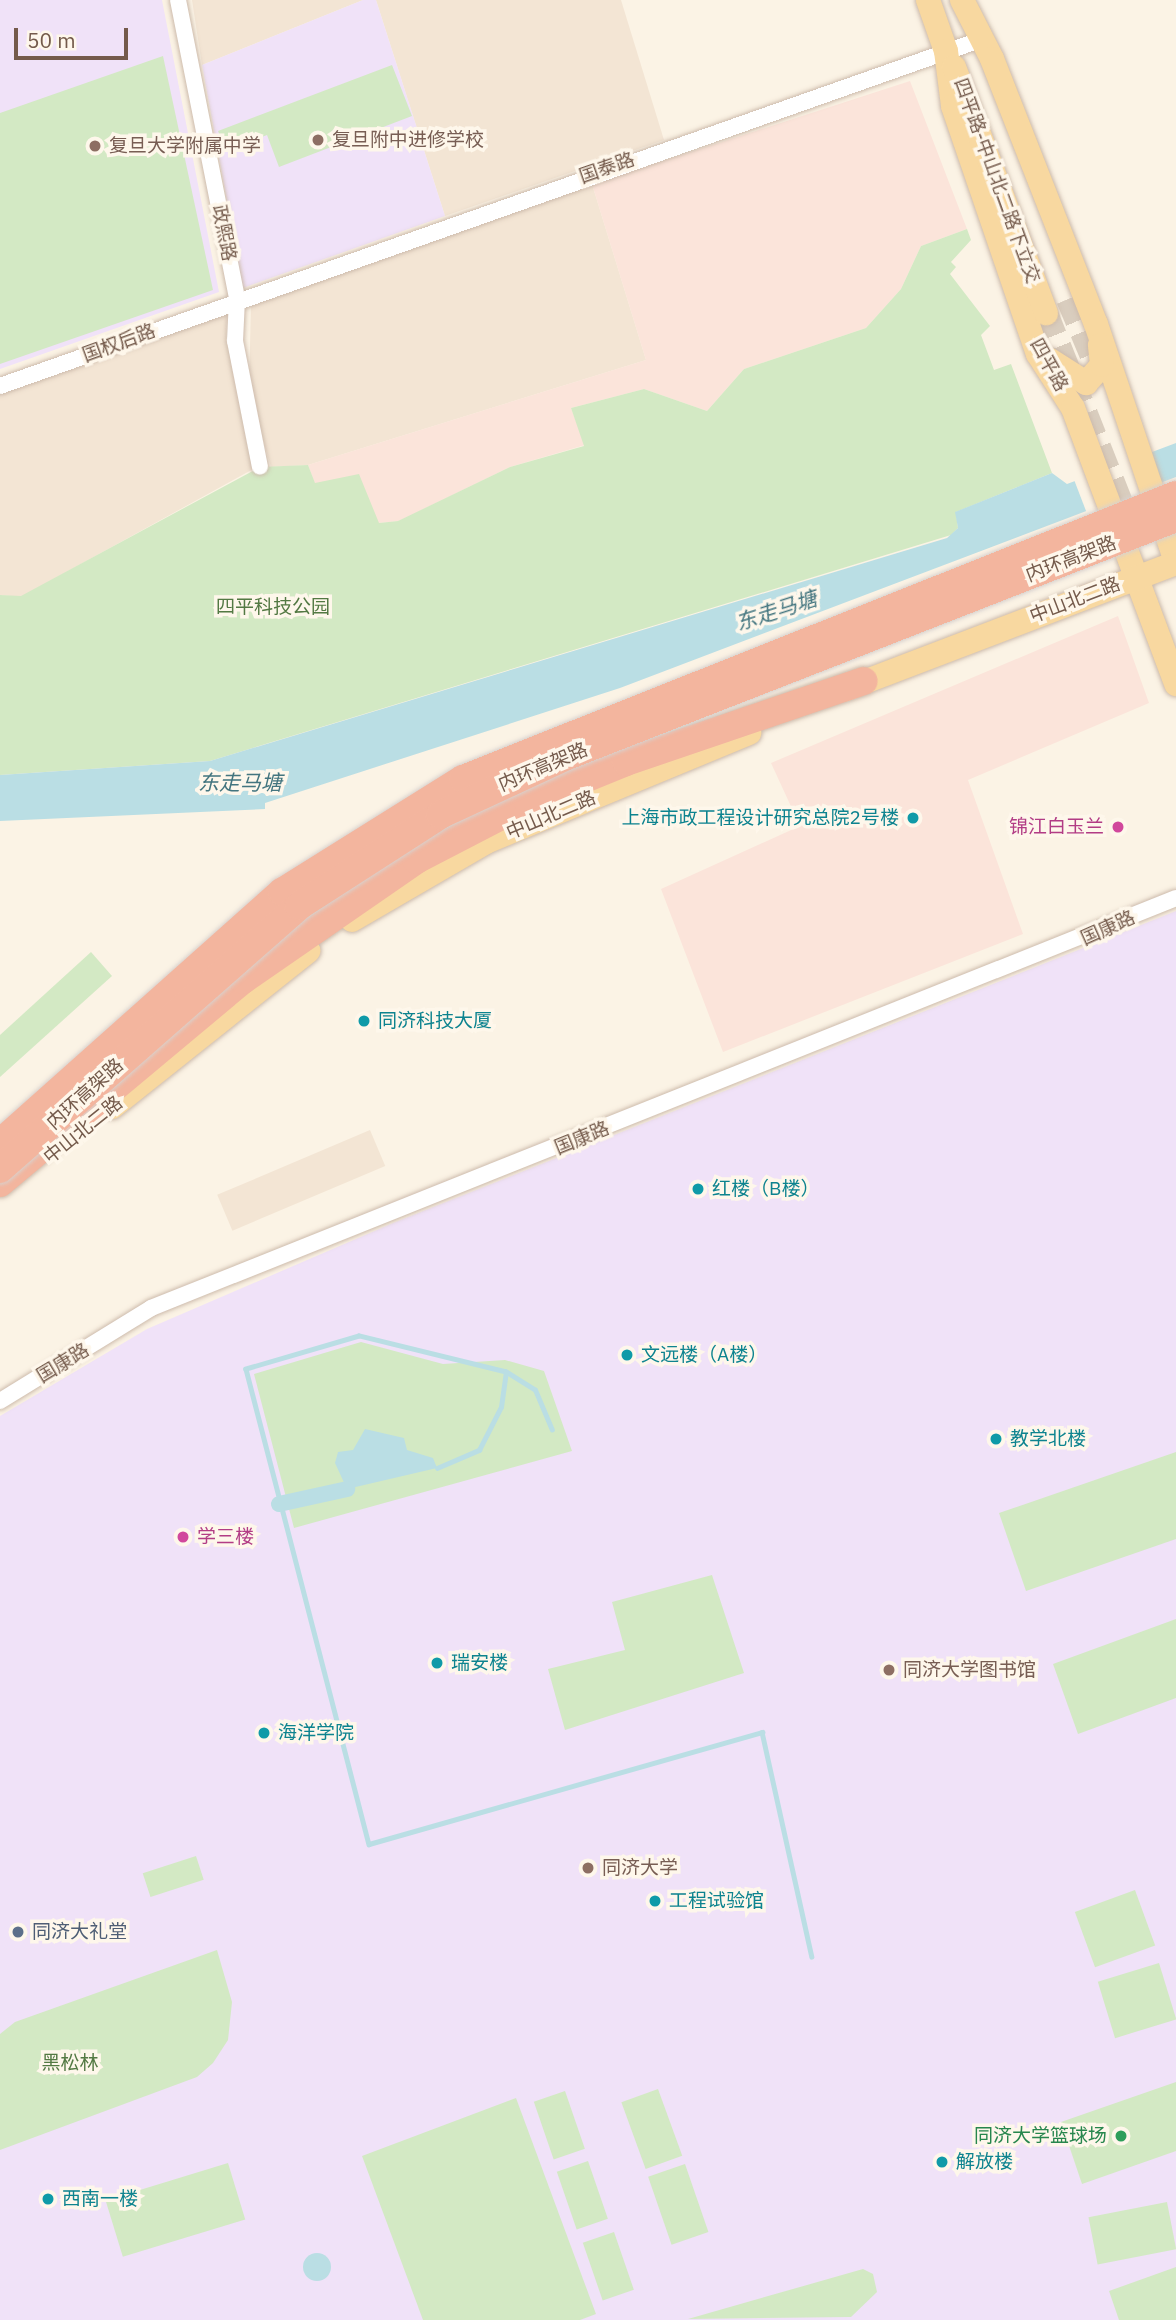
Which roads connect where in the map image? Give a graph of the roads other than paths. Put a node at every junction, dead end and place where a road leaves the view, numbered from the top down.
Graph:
1 (178, 0) edge
2 (928, 0) edge
3 (962, 0) edge
4 (977, 41) junction
5 (946, 51) junction
6 (237, 299) junction
7 (1068, 299) tunnel mouth
8 (1046, 313) tunnel mouth
9 (1096, 324) junction
10 (1032, 337) junction
11 (0, 386) edge
12 (260, 467) dead end
13 (1166, 493) edge
14 (1172, 523) edge
15 (1123, 543) junction
16 (1176, 562) edge
17 (1136, 577) junction
18 (864, 681) junction
19 (1176, 684) edge
20 (1176, 898) edge
21 (0, 1129) edge
22 (0, 1143) edge
23 (0, 1169) edge
24 (0, 1183) edge
25 (0, 1198) edge
26 (0, 1401) edge

1 - 6 street, 政熙路
2 - 5 main road, 四平路
3 - 4 main road
4 - 5 street, 国泰路
4 - 7 main road, 四平路-中山北二路下立交
4 - 9 main road
5 - 6 street, 国泰路
5 - 8 main road, 四平路-中山北二路下立交
5 - 10 main road, 四平路
6 - 11 street, 国权后路
6 - 12 street, 政熙路
9 - 10 main road
9 - 13 main road
10 - 15 main road, 四平路
13 - 14 main road
13 - 22 highway, 内环高架路, bridge
14 - 15 main road, 中山北二路
14 - 16 main road
14 - 23 highway, 内环高架路, bridge
15 - 17 main road, 四平路
15 - 21 main road, 中山北二路
16 - 17 main road, 中山北二路
17 - 18 main road, 中山北二路
17 - 19 main road, 四平路
18 - 24 highway
18 - 25 main road, 中山北二路
20 - 26 street, 国康路

